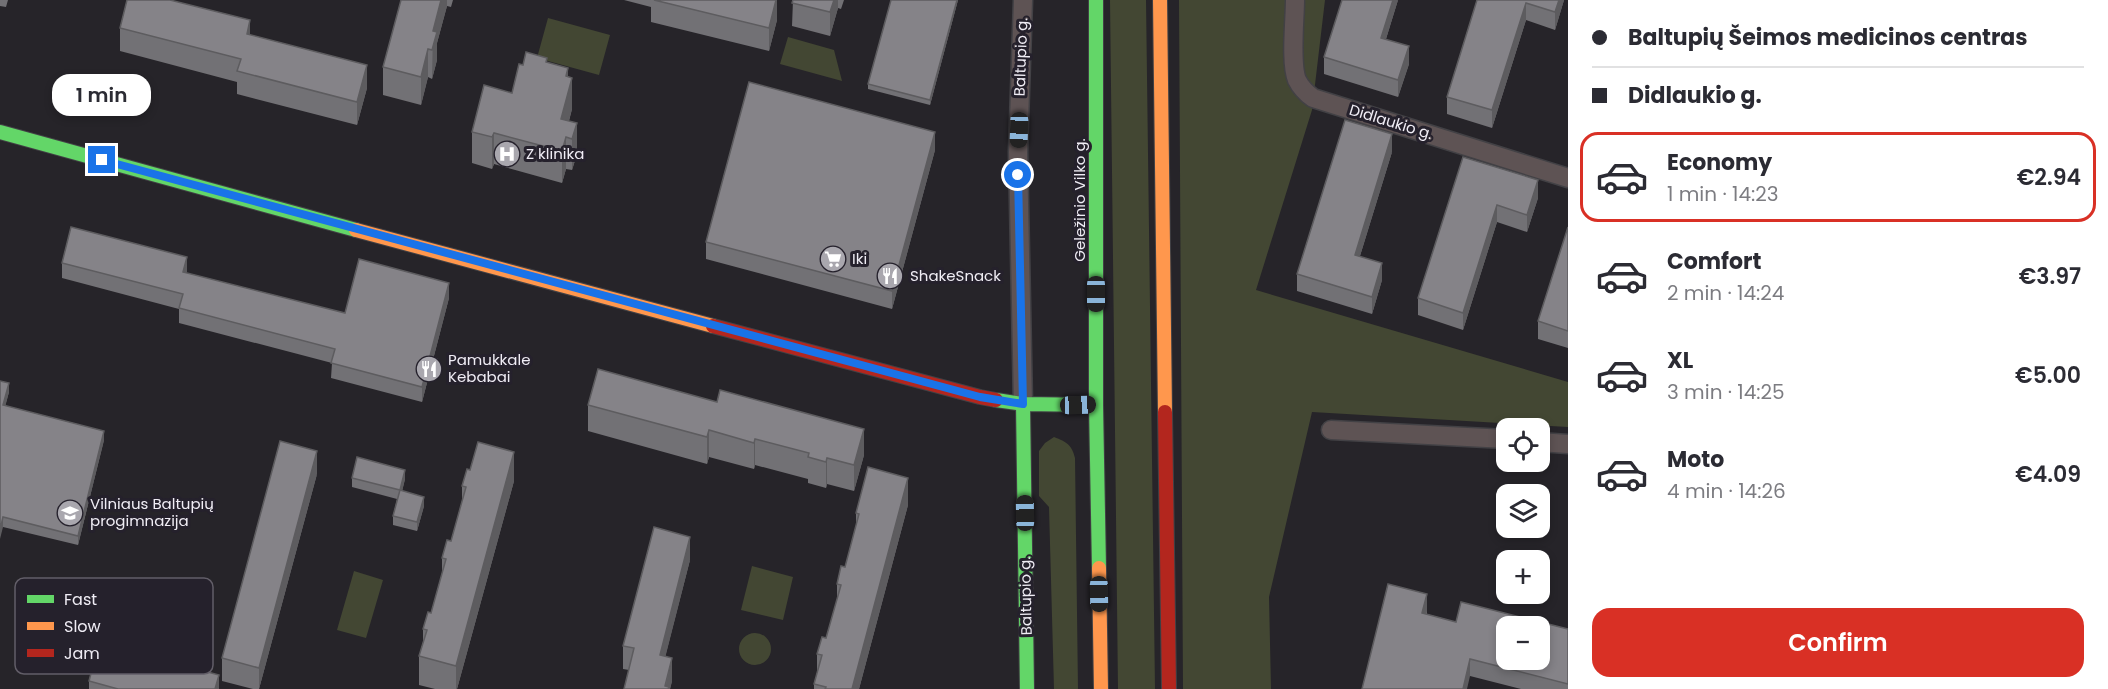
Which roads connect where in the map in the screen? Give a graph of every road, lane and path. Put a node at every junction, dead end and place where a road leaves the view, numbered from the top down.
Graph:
1 (1023, 0) edge
2 (1096, 0) edge
3 (1160, 0) edge
4 (1295, 0) edge
5 (0, 132) edge
6 (1568, 178) edge
7 (1023, 404) junction
8 (1096, 405) junction
9 (1331, 430) dead end
10 (1496, 438) edge
11 (1550, 443) edge
12 (1568, 444) edge
13 (1027, 689) edge
14 (1101, 689) edge
15 (1169, 689) edge

1 - 7 street, Baltupio g.
2 - 8 main road, Geležinio Vilko g.
3 - 15 main road
4 - 6 street, Didlaukio g.
5 - 7 main road
7 - 8 main road
7 - 13 main road, Baltupio g.
8 - 14 main road, Geležinio Vilko g.
9 - 10 street
11 - 12 street

